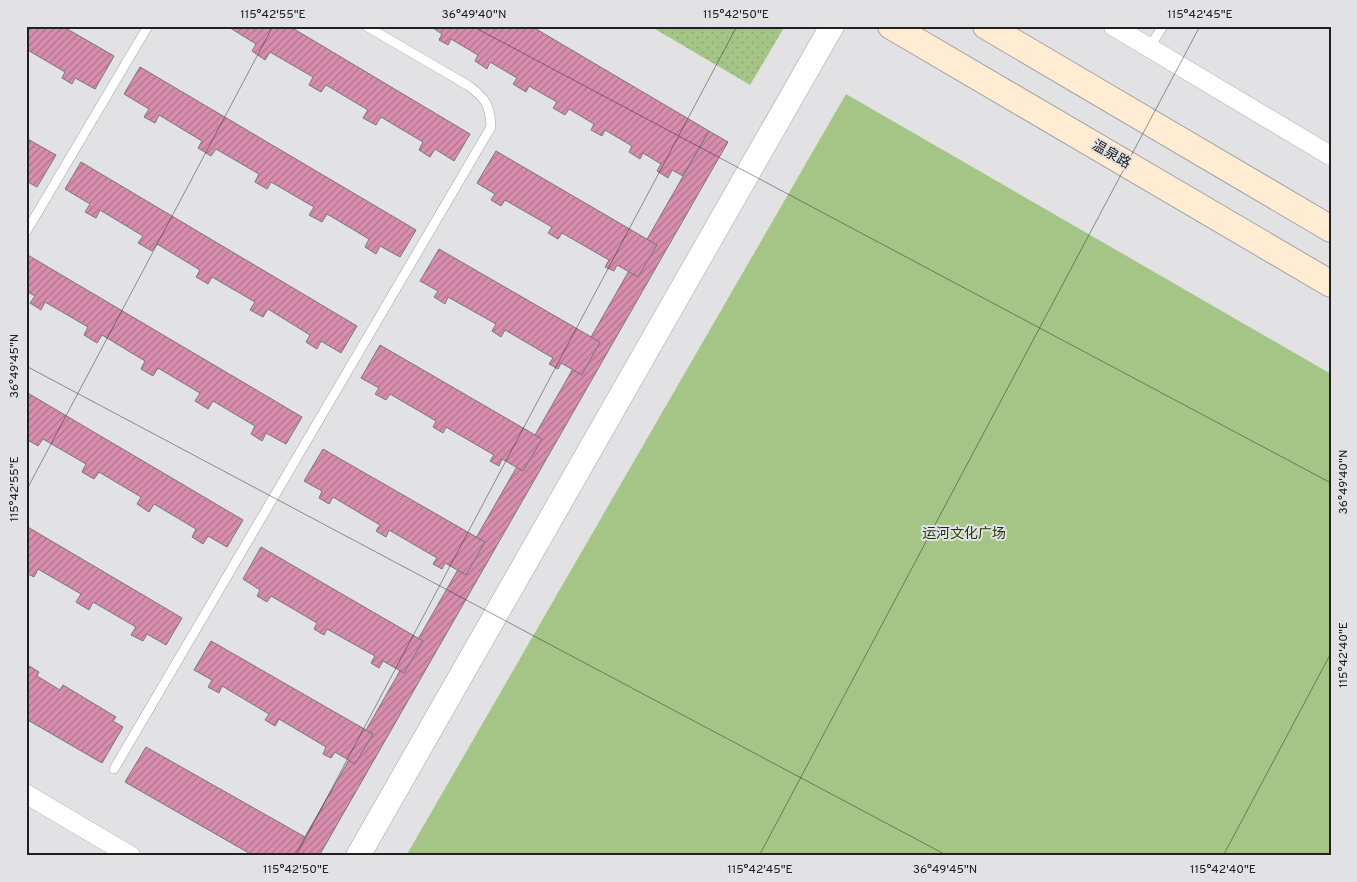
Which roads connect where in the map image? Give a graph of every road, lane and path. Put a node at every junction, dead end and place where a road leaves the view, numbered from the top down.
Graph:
1 (148, 26) edge
2 (366, 26) edge
3 (832, 26) edge
4 (891, 26) edge
5 (986, 26) edge
6 (1112, 26) edge
7 (1162, 26) edge
8 (1149, 48) junction
9 (1331, 156) edge
10 (1331, 229) edge
11 (26, 232) edge
12 (1331, 284) edge
13 (114, 769) dead end
14 (26, 794) edge
15 (132, 856) edge
16 (358, 856) edge

1 - 11 lane
2 - 13 lane
3 - 16 street
4 - 12 main road, 温泉路
5 - 10 main road
6 - 8 street
7 - 8 lane
8 - 9 street
14 - 15 street

